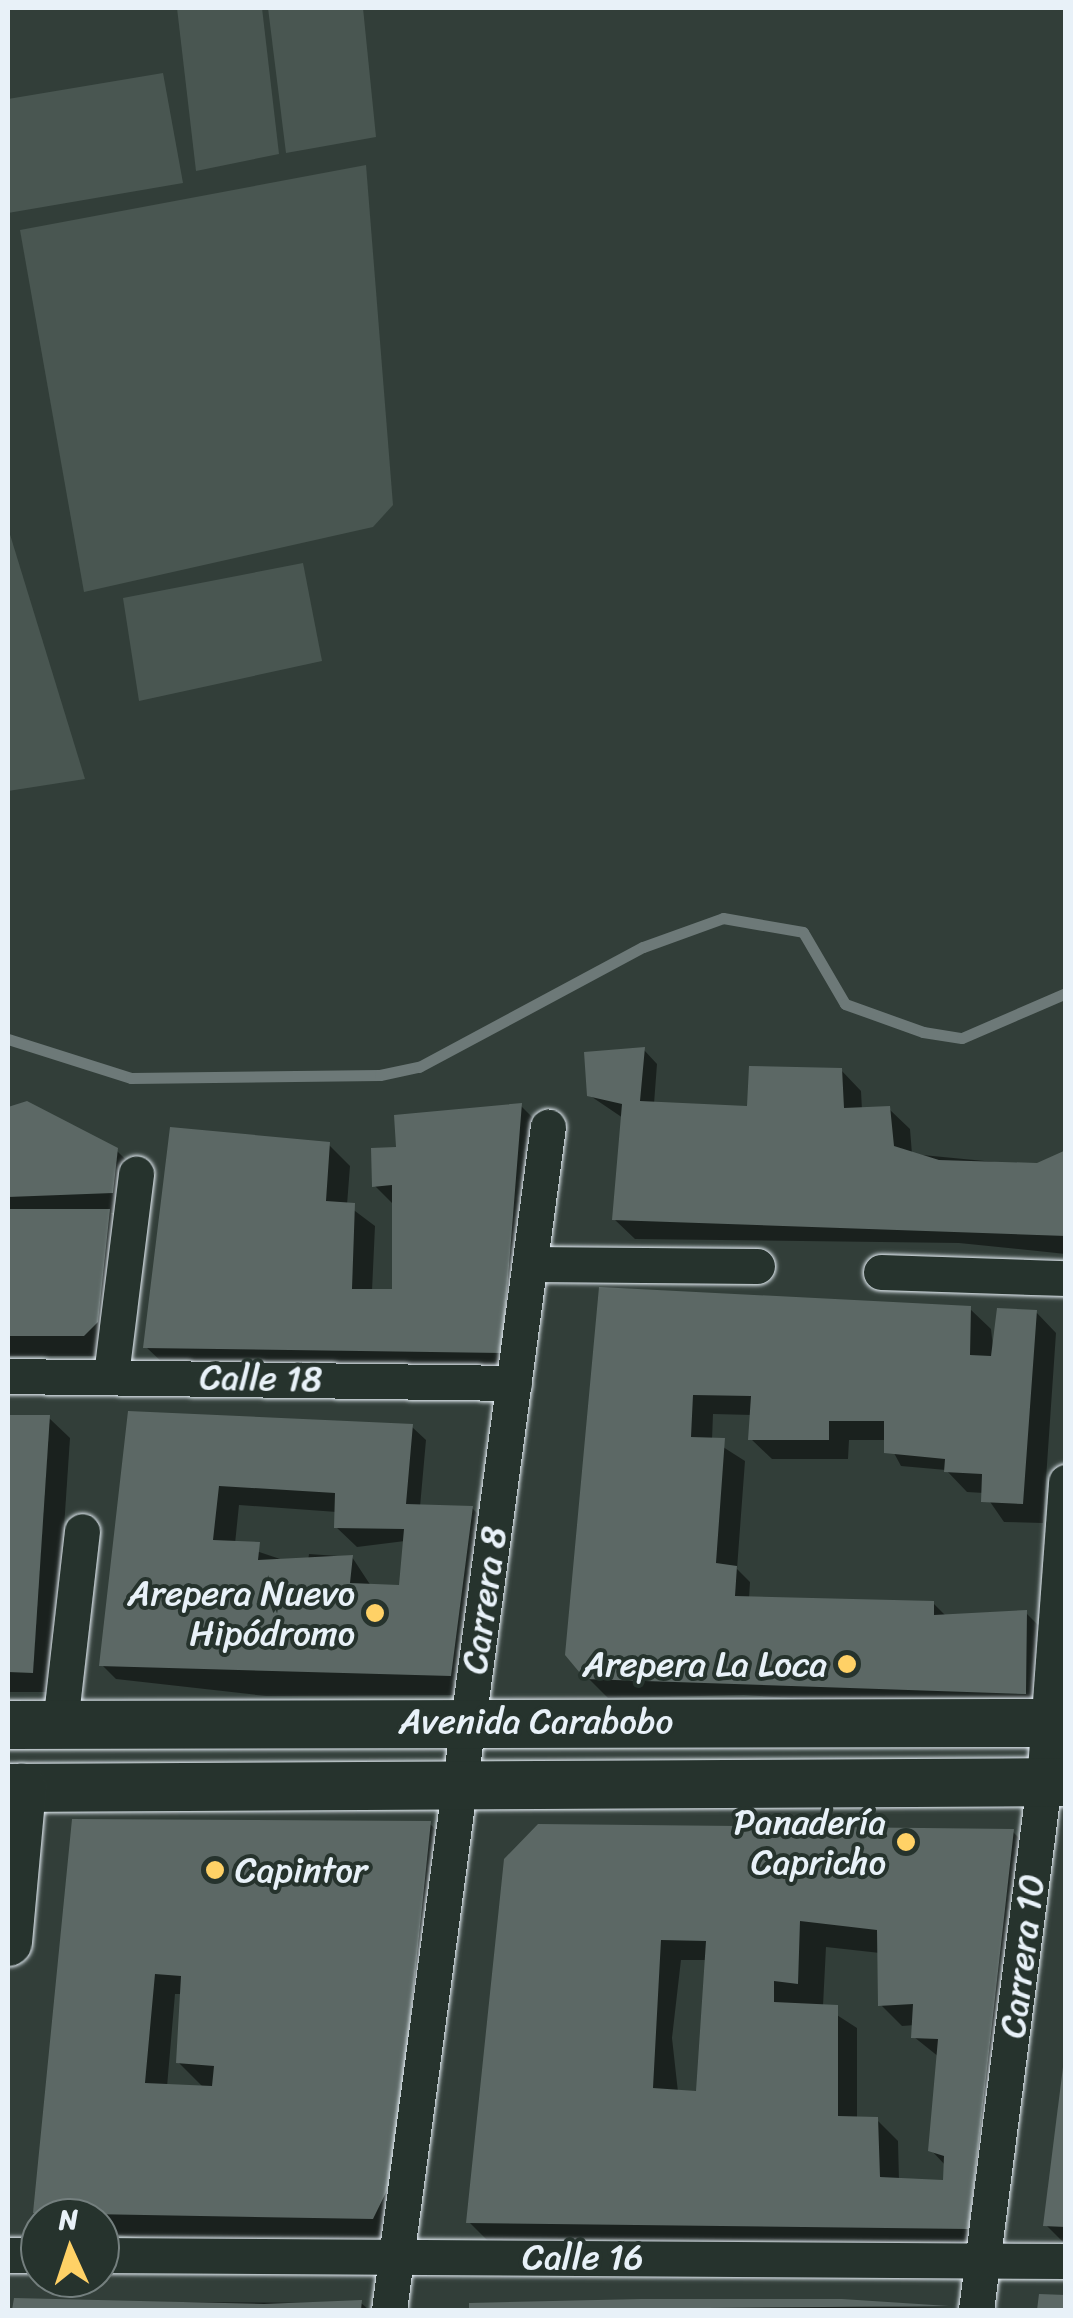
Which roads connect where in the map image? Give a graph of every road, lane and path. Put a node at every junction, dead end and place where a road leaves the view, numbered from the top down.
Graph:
1 (548, 1128) dead end
2 (136, 1174) dead end
3 (531, 1264) junction
4 (757, 1266) dead end
5 (881, 1272) dead end
6 (1066, 1278) edge
7 (111, 1375) junction
8 (8, 1376) edge
9 (514, 1383) junction
10 (1066, 1482) edge
11 (82, 1531) dead end
12 (468, 1720) junction
13 (1054, 1723) edge
14 (60, 1724) junction
15 (8, 1725) edge
16 (12, 1781) edge
17 (1055, 1782) edge
18 (455, 1787) junction
19 (8, 1942) edge
20 (396, 2255) junction
21 (120, 2256) edge
22 (983, 2260) junction
23 (1066, 2261) edge
24 (389, 2310) edge
25 (976, 2310) edge

1 - 3 street, Carrera 8
2 - 7 street
3 - 4 street
3 - 9 street, Carrera 8
5 - 6 street
7 - 8 street, Calle 18
7 - 9 street, Calle 18
9 - 12 street, Carrera 8
10 - 13 street, Carrera 10
11 - 14 street
12 - 13 main road, Avenida Carabobo
12 - 14 main road, Avenida Carabobo
12 - 18 street, Carrera 8
13 - 17 street, Carrera 10
14 - 15 main road, Avenida Carabobo
16 - 18 main road, Avenida Carabobo
16 - 19 main road
17 - 18 main road, Avenida Carabobo
17 - 22 street, Carrera 10
18 - 20 street, Carrera 8
20 - 21 street, Calle 16
20 - 22 street, Calle 16
20 - 24 street, Carrera 8
22 - 23 street, Calle 16
22 - 25 street, Carrera 10

